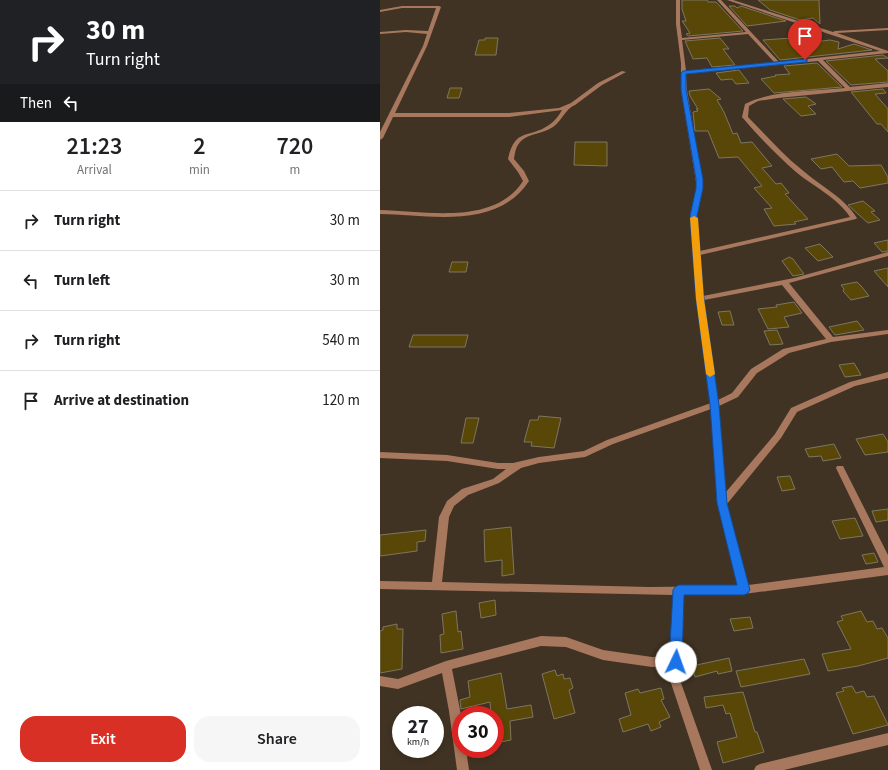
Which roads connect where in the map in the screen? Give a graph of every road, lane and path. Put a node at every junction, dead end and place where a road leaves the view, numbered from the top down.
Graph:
1 (678, 0) edge
2 (719, 0) edge
3 (729, 0) edge
4 (380, 11) edge
5 (888, 29) edge
6 (830, 32) junction
7 (430, 33) junction
8 (750, 33) junction
9 (380, 34) edge
10 (681, 39) junction
11 (888, 52) edge
12 (819, 59) junction
13 (778, 64) junction
14 (624, 72) dead end
15 (683, 73) junction
16 (888, 84) edge
17 (848, 88) junction
18 (568, 106) junction
19 (391, 115) junction
20 (381, 134) edge
21 (380, 212) edge
22 (697, 254) junction
23 (888, 254) edge
24 (784, 282) junction
25 (700, 299) junction
26 (888, 332) edge
27 (831, 340) junction
28 (888, 375) edge
29 (715, 405) junction
30 (380, 455) edge
31 (518, 465) junction
32 (840, 468) dead end
33 (722, 503) junction
34 (888, 565) edge
35 (888, 571) edge
36 (380, 585) edge
37 (437, 586) junction
38 (679, 590) junction
39 (744, 590) junction
40 (676, 662) junction
41 (446, 666) junction
42 (380, 681) edge
43 (888, 739) edge
44 (463, 770) edge
45 (706, 770) edge
46 (760, 770) edge

1 - 10 street
2 - 8 street
3 - 6 street
4 - 7 street
5 - 6 street
6 - 11 street
7 - 9 street
7 - 19 street
8 - 10 street
8 - 13 street
10 - 15 street
11 - 12 street
12 - 13 street
12 - 17 street
13 - 15 street
14 - 18 street
15 - 22 street
16 - 17 street
17 - 22 street
18 - 19 street
18 - 21 street
19 - 20 street
22 - 25 street
23 - 24 street
24 - 25 street
24 - 27 street
25 - 29 street
26 - 27 street
27 - 29 street
28 - 33 street
29 - 31 street
29 - 33 street
30 - 31 street
31 - 37 street
32 - 34 street
33 - 39 street
35 - 39 street
36 - 37 street
37 - 38 street
38 - 39 street
38 - 40 street
40 - 41 street
40 - 45 street
41 - 42 street
41 - 44 street
43 - 46 street

